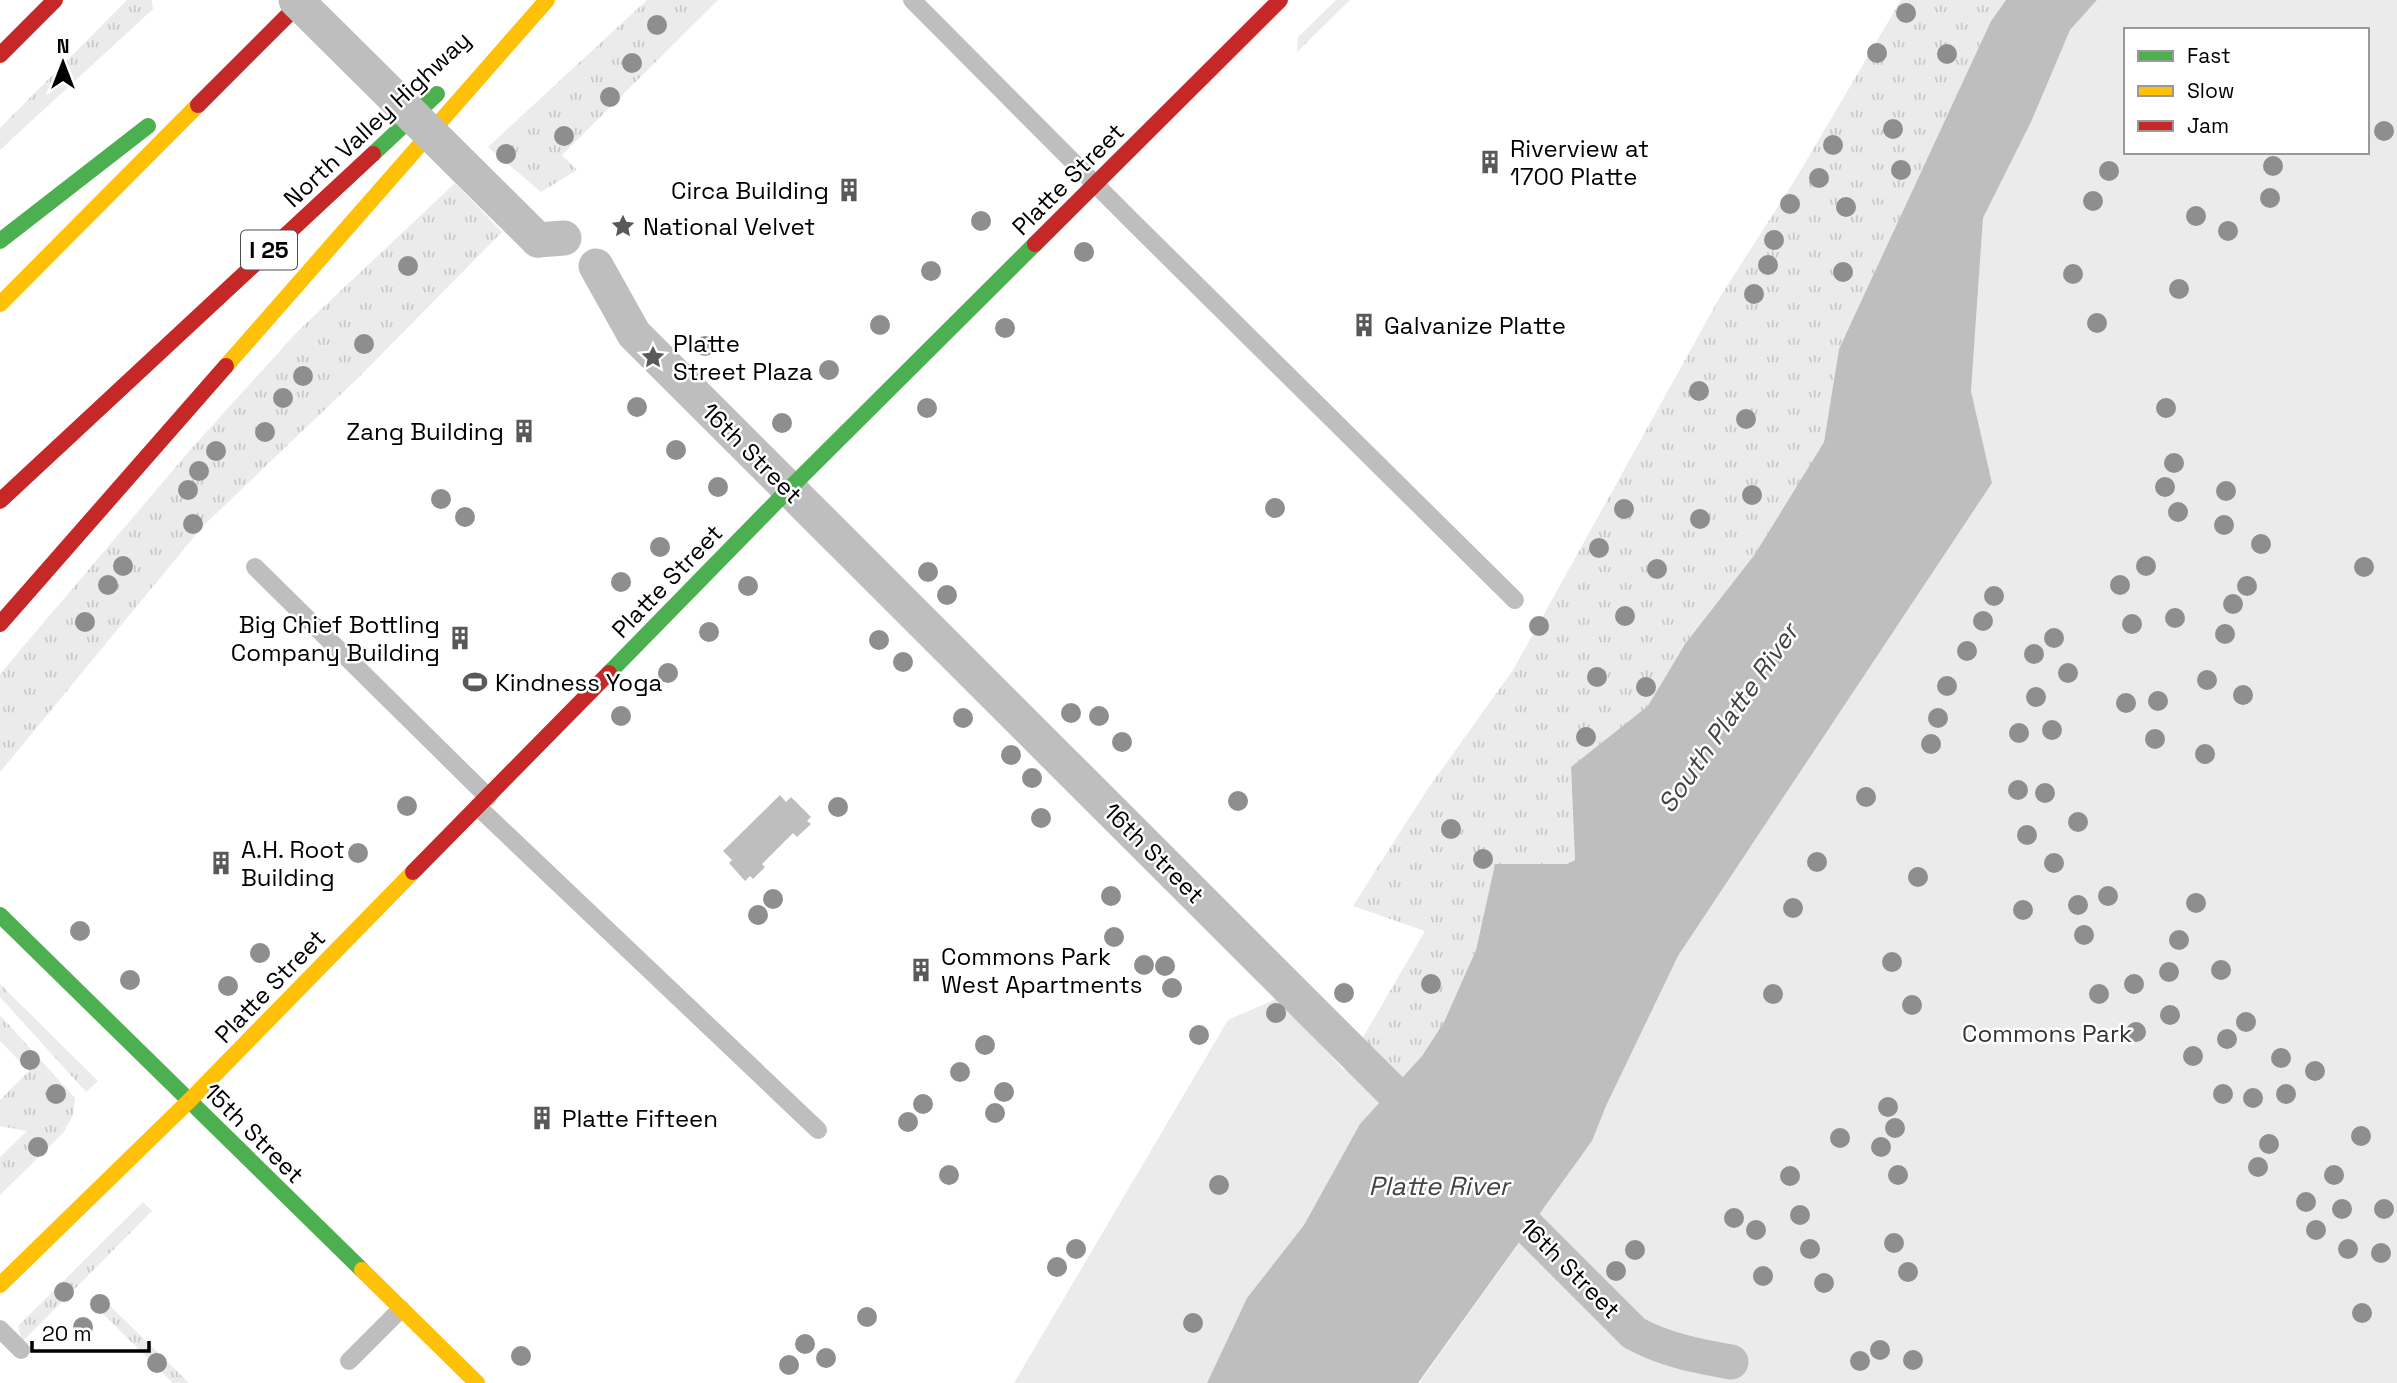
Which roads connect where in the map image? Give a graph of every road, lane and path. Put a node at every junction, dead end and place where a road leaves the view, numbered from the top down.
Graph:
1 (55, 0) edge
2 (296, 0) edge
3 (303, 0) edge
4 (539, 0) edge
5 (547, 0) edge
6 (912, 0) edge
7 (1280, 0) edge
8 (271, 30) junction
9 (0, 55) edge
10 (468, 65) dead end
11 (448, 83) dead end
12 (1095, 185) junction
13 (564, 237) dead end
14 (0, 241) edge
15 (596, 266) dead end
16 (0, 304) edge
17 (789, 489) junction
18 (0, 500) edge
19 (255, 566) dead end
20 (1515, 600) dead end
21 (0, 624) edge
22 (483, 802) junction
23 (0, 915) edge
24 (189, 1101) junction
25 (818, 1130) dead end
26 (0, 1285) edge
27 (401, 1309) junction
28 (0, 1329) edge
29 (21, 1350) dead end
30 (349, 1361) dead end
31 (475, 1382) edge
32 (1708, 1383) edge

1 - 9 main road
2 - 13 street, bridge
3 - 8 main road
4 - 10 main road, North Valley Highway
5 - 21 main road
6 - 12 lane
7 - 12 main road, Platte Street
8 - 14 main road
8 - 16 main road
11 - 18 main road, North Valley Highway / I 25
12 - 17 main road, Platte Street
12 - 20 lane
15 - 17 street, 16th Street
17 - 22 main road, Platte Street
17 - 32 street, 16th Street
19 - 22 lane
22 - 24 main road, Platte Street
22 - 25 lane
23 - 24 main road, 15th Street
24 - 26 main road, Platte Street
24 - 27 main road, 15th Street
27 - 30 lane
27 - 31 main road, 15th Street
28 - 29 lane

